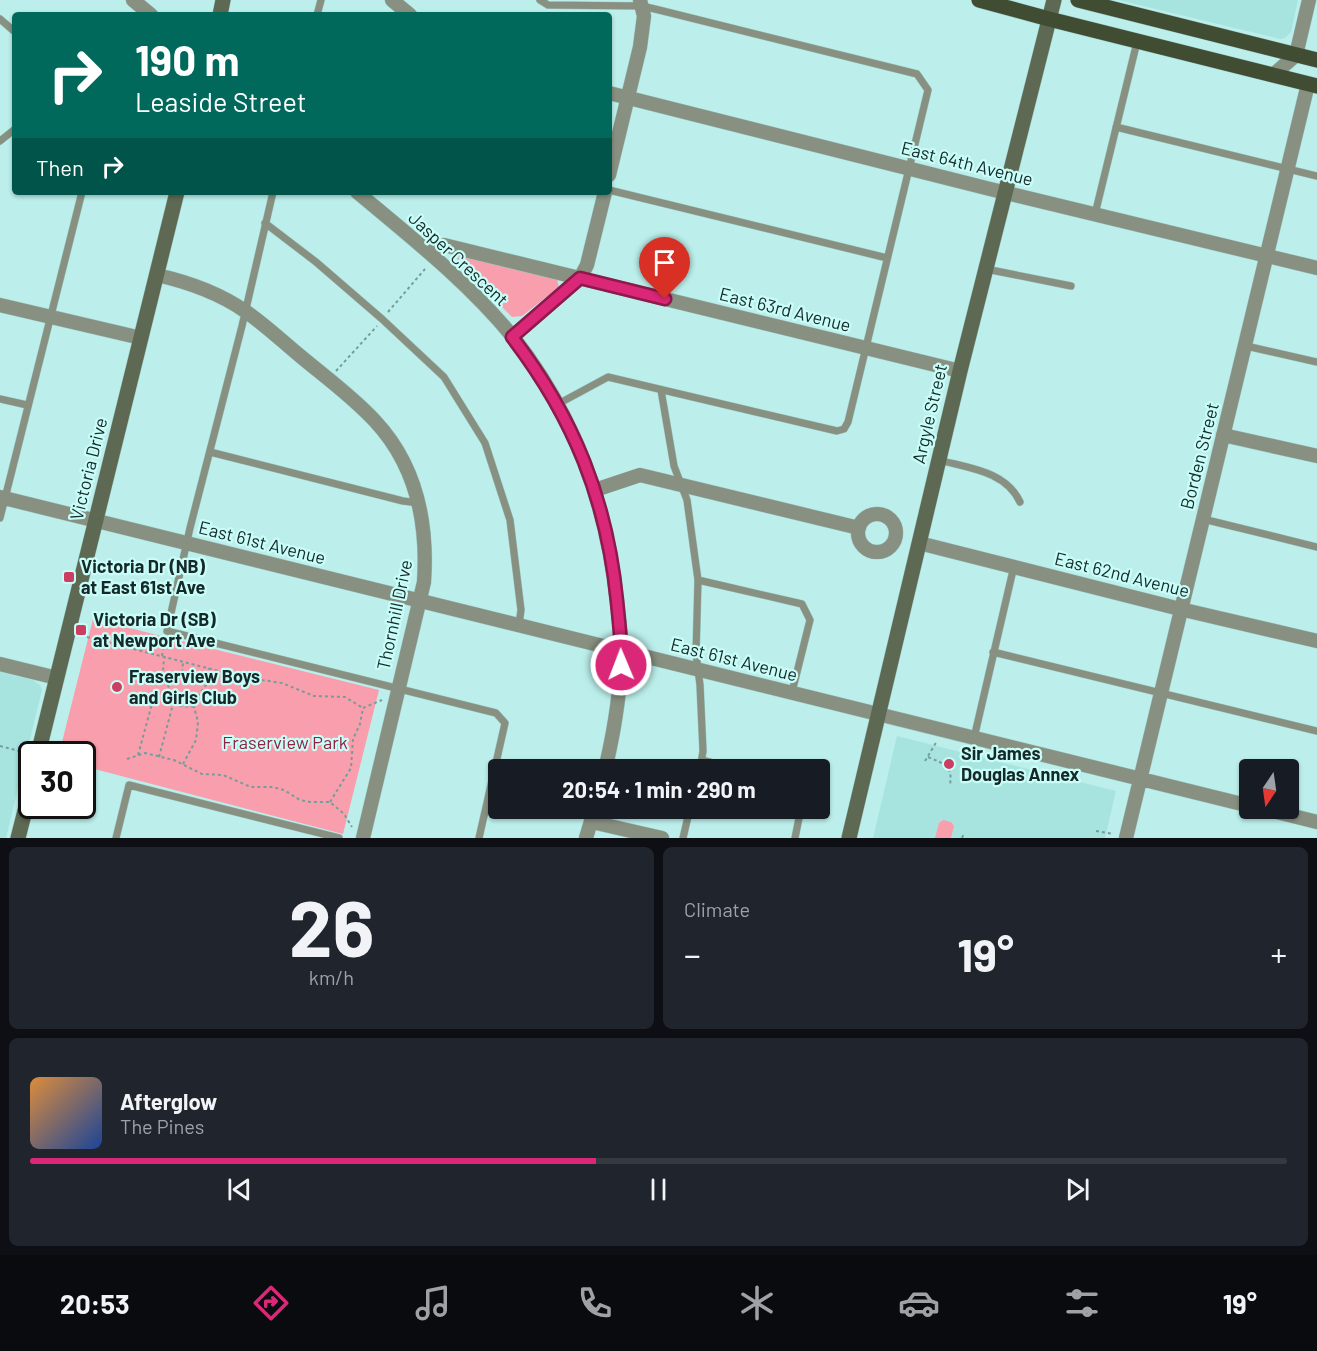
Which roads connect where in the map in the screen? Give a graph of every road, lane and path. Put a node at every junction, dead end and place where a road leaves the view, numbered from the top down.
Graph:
1 (133, 0) edge
2 (392, 0) edge
3 (540, 0) edge
4 (979, 0) edge
5 (1054, 0) edge
6 (1078, 0) edge
7 (1309, 0) edge
8 (641, 3) edge
9 (147, 12) edge
10 (406, 12) edge
11 (0, 19) edge
12 (1049, 19) junction
13 (12, 29) edge
14 (1137, 42) junction
15 (1296, 55) junction
16 (1317, 60) edge
17 (1273, 75) junction
18 (1313, 85) edge
19 (612, 94) edge
20 (627, 98) junction
21 (1116, 127) junction
22 (12, 131) edge
23 (0, 141) edge
24 (612, 162) edge
25 (909, 169) junction
26 (1288, 169) junction
27 (1317, 176) edge
28 (612, 191) edge
29 (1004, 192) junction
30 (81, 195) edge
31 (176, 195) edge
32 (272, 195) edge
33 (361, 195) edge
34 (604, 195) edge
35 (1095, 214) junction
36 (265, 223) junction
37 (427, 251) junction
38 (1266, 256) junction
39 (887, 258) junction
40 (1317, 268) edge
41 (986, 269) junction
42 (157, 275) junction
43 (580, 278) junction
44 (1071, 286) dead end
45 (0, 305) edge
46 (245, 311) junction
47 (50, 317) junction
48 (512, 337) junction
49 (141, 338) junction
50 (1246, 346) junction
51 (866, 349) junction
52 (1317, 362) edge
53 (960, 371) junction
54 (661, 390) junction
55 (0, 399) edge
56 (558, 404) junction
57 (27, 405) junction
58 (1223, 435) junction
59 (210, 452) junction
60 (1317, 456) edge
61 (939, 460) junction
62 (681, 484) junction
63 (595, 490) junction
64 (2, 498) edge
65 (1020, 502) dead end
66 (419, 503) junction
67 (0, 518) edge
68 (1203, 519) junction
69 (96, 521) junction
70 (859, 528) dead end
71 (186, 542) junction
72 (919, 543) junction
73 (1317, 547) edge
74 (1014, 566) junction
75 (698, 580) junction
76 (420, 600) junction
77 (1180, 609) junction
78 (519, 625) junction
79 (87, 637) dead end
80 (1317, 641) edge
81 (134, 649) junction
82 (622, 650) junction
83 (993, 652) junction
84 (163, 656) junction
85 (183, 661) junction
86 (0, 664) edge
87 (209, 668) junction
88 (699, 669) junction
89 (57, 678) junction
90 (168, 685) junction
91 (398, 689) junction
92 (792, 692) junction
93 (1160, 693) junction
94 (382, 700) dead end
95 (172, 704) junction
96 (194, 707) junction
97 (363, 708) junction
98 (878, 714) junction
99 (1317, 731) edge
100 (974, 738) junction
101 (41, 741) edge
102 (937, 741) dead end
103 (0, 746) edge
104 (18, 750) edge
105 (138, 756) junction
106 (159, 757) junction
107 (928, 757) junction
108 (127, 759) dead end
109 (607, 759) edge
110 (702, 759) edge
111 (926, 761) dead end
112 (183, 764) junction
113 (1140, 780) junction
114 (950, 785) dead end
115 (330, 802) junction
116 (1239, 803) edge
117 (1299, 818) edge
118 (23, 819) edge
119 (593, 819) edge
120 (606, 819) edge
121 (687, 819) edge
122 (799, 819) edge
123 (1317, 822) edge
124 (352, 827) dead end
125 (1096, 831) dead end
126 (964, 833) dead end
127 (1120, 836) edge
128 (18, 838) edge
129 (116, 838) edge
130 (339, 838) edge
131 (363, 838) edge
132 (479, 838) edge
133 (586, 838) edge
134 (662, 838) edge
135 (682, 838) edge
136 (795, 838) edge
137 (849, 838) edge
138 (962, 838) edge

1 - 9 street
2 - 10 street
3 - 8 lane
4 - 12 main road
5 - 12 street, Argyle Street
6 - 15 main road
7 - 15 street
8 - 20 street
8 - 25 lane
11 - 13 lane
12 - 14 main road
12 - 29 street, Argyle Street
14 - 17 main road
14 - 21 lane
15 - 16 main road
15 - 17 street
17 - 18 main road
18 - 26 street, Borden Street
19 - 20 street, East 64th Avenue
20 - 24 street
20 - 25 street, East 64th Avenue
21 - 26 lane
21 - 35 lane
22 - 23 lane
25 - 29 street, East 64th Avenue
25 - 39 lane
26 - 27 lane
26 - 38 street, Borden Street
28 - 39 lane
29 - 35 street, East 64th Avenue
29 - 41 street, Argyle Street
30 - 47 lane
31 - 42 street, Victoria Drive
32 - 36 lane
33 - 37 street, Jasper Crescent
34 - 43 street
35 - 38 street, East 64th Avenue
36 - 46 lane
36 - 78 lane
37 - 43 street, East 63rd Avenue
37 - 48 street, Jasper Crescent
38 - 40 street, East 64th Avenue
38 - 50 street, Borden Street
39 - 51 lane
41 - 44 lane
41 - 53 street, Argyle Street
42 - 46 street, Thornhill Drive
42 - 49 street, Victoria Drive
43 - 48 street
43 - 51 street, East 63rd Avenue
45 - 47 street
46 - 59 lane
46 - 66 street, Thornhill Drive
47 - 49 street
47 - 57 lane
48 - 56 street, Jasper Crescent
49 - 69 street, Victoria Drive
50 - 52 lane
50 - 58 street, Borden Street
51 - 53 street, East 63rd Avenue
51 - 54 lane
53 - 61 street, Argyle Street
54 - 56 lane
54 - 62 lane
55 - 57 lane
56 - 63 street, Jasper Crescent
57 - 64 lane
58 - 60 street
58 - 68 street, Borden Street
59 - 66 lane
59 - 71 lane
61 - 65 lane
61 - 72 street, Argyle Street
62 - 63 street
62 - 70 street
62 - 75 lane
63 - 82 street, Jasper Crescent
64 - 67 lane
64 - 69 street, East 61st Avenue
66 - 76 street, Thornhill Drive
68 - 73 lane
68 - 77 street, Borden Street
69 - 71 street, East 61st Avenue
69 - 89 street, Victoria Drive
71 - 76 street, East 61st Avenue
71 - 91 lane
72 - 74 street, East 62nd Avenue
72 - 98 street, Argyle Street
74 - 77 street, East 62nd Avenue
74 - 83 lane
75 - 88 lane
75 - 92 lane
76 - 78 street, East 61st Avenue
76 - 91 street, Thornhill Drive
77 - 80 street, East 62nd Avenue
77 - 93 street, Borden Street
78 - 82 street, East 61st Avenue
79 - 81 path
81 - 84 path
81 - 84 path
82 - 88 street, East 61st Avenue
82 - 109 street, Jasper Crescent
83 - 93 lane
83 - 100 lane
84 - 85 path
84 - 90 path
85 - 87 path
85 - 90 path
86 - 89 street
87 - 96 path
87 - 97 path
88 - 92 street, East 61st Avenue
88 - 110 lane
89 - 101 street, Victoria Drive
90 - 95 path
91 - 131 street, Thornhill Drive
91 - 132 lane
92 - 98 street, East 61st Avenue
93 - 99 lane
93 - 113 street, Borden Street
94 - 97 path
95 - 96 path
95 - 105 path
95 - 106 path
96 - 112 path
97 - 115 path
98 - 100 street, East 61st Avenue
98 - 137 street, Argyle Street
100 - 113 street, East 61st Avenue
102 - 107 path
103 - 104 path
105 - 106 path
105 - 108 path
106 - 112 path
107 - 111 path
107 - 114 path
112 - 115 path
113 - 116 street, East 61st Avenue
113 - 127 street, Borden Street
115 - 124 path
117 - 123 street
118 - 128 street
119 - 133 street
120 - 134 street
121 - 135 lane
122 - 136 lane
125 - 127 path
126 - 138 path
129 - 130 lane

